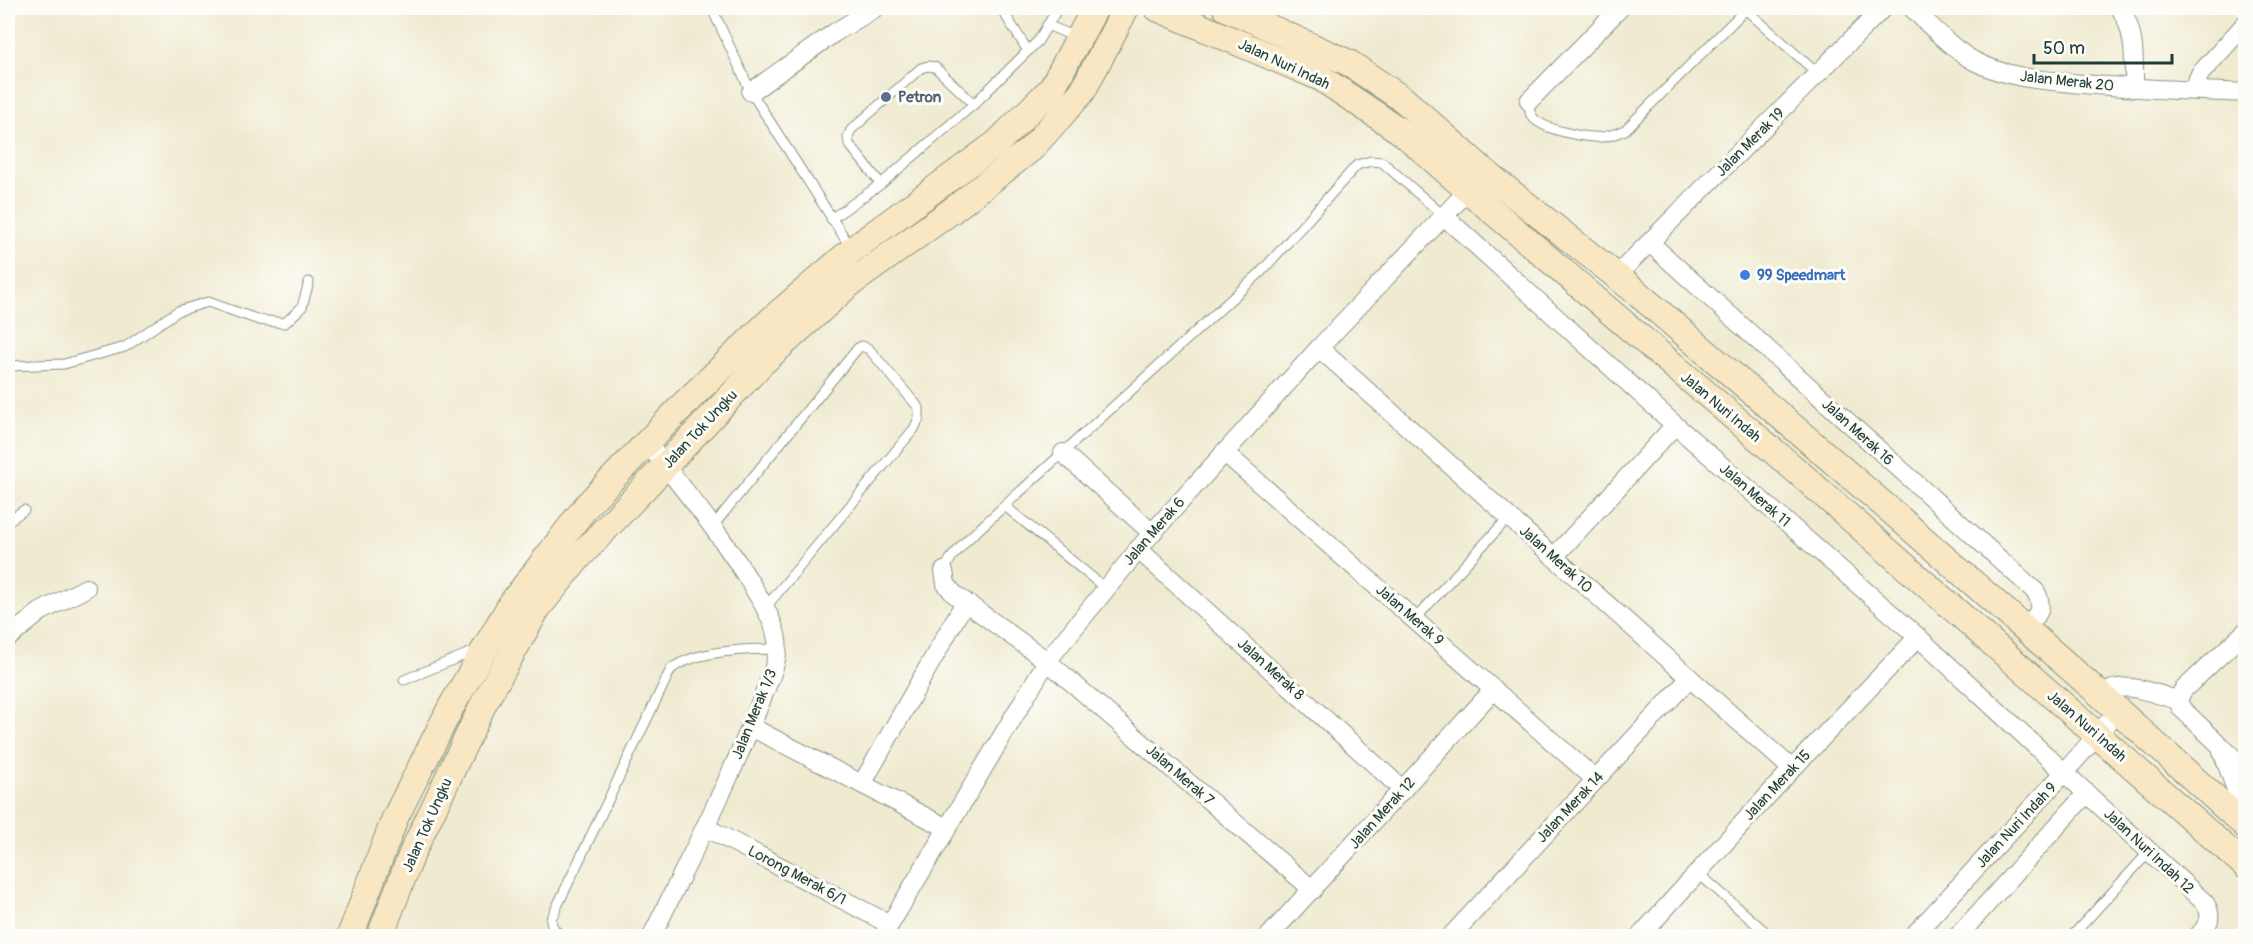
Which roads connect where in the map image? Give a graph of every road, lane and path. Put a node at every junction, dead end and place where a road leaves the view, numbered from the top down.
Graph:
1 (875, 8) edge
2 (1001, 8) edge
3 (1058, 8) edge
4 (1095, 8) edge
5 (1126, 8) edge
6 (1157, 8) edge
7 (1226, 8) edge
8 (1620, 8) edge
9 (1745, 8) edge
10 (1883, 8) edge
11 (1912, 8) edge
12 (2120, 8) edge
13 (715, 15) dead end
14 (2246, 23) edge
15 (1047, 25) junction
16 (1080, 38) junction
17 (1028, 51) junction
18 (1818, 74) junction
19 (2134, 88) junction
20 (2193, 90) junction
21 (751, 92) junction
22 (2246, 93) edge
23 (1530, 101) joint
24 (974, 104) junction
25 (1485, 172) junction
26 (881, 184) junction
27 (1468, 191) junction
28 (1445, 217) junction
29 (831, 219) junction
30 (1650, 243) junction
31 (852, 250) junction
32 (1616, 276) junction
33 (309, 282) dead end
34 (1319, 348) junction
35 (8, 366) edge
36 (1676, 425) junction
37 (647, 443) junction
38 (1224, 452) junction
39 (1063, 453) junction
40 (665, 465) junction
41 (1005, 506) junction
42 (24, 510) dead end
43 (1509, 517) junction
44 (708, 520) junction
45 (8, 521) edge
46 (1152, 533) junction
47 (1138, 549) junction
48 (1554, 557) junction
49 (944, 571) joint
50 (86, 588) dead end
51 (1105, 588) junction
52 (965, 602) junction
53 (765, 608) junction
54 (1415, 619) junction
55 (2025, 629) junction
56 (2246, 631) edge
57 (1918, 637) junction
58 (8, 638) edge
59 (487, 646) junction
60 (777, 649) junction
61 (1047, 660) junction
62 (1689, 678) junction
63 (404, 680) dead end
64 (1494, 689) junction
65 (2178, 700) junction
66 (2110, 704) junction
67 (751, 727) junction
68 (2098, 735) junction
69 (2222, 749) junction
70 (1792, 769) junction
71 (2246, 770) edge
72 (2064, 773) junction
73 (1595, 779) junction
74 (862, 784) junction
75 (1403, 790) junction
76 (2086, 794) junction
77 (2246, 818) edge
78 (2246, 826) edge
79 (705, 827) junction
80 (947, 828) junction
81 (2149, 852) junction
82 (2246, 866) edge
83 (1698, 873) junction
84 (1313, 890) junction
85 (886, 930) edge
86 (350, 936) edge
87 (380, 936) edge
88 (565, 936) edge
89 (652, 936) edge
90 (1269, 936) edge
91 (1451, 936) edge
92 (1640, 936) edge
93 (1770, 936) edge
94 (1913, 936) edge
95 (1958, 936) edge
96 (2072, 936) edge
97 (2198, 936) edge

1 - 21 street
2 - 17 lane
3 - 15 lane
4 - 16 main road, Jalan Tok Ungku
5 - 40 main road, Jalan Tok Ungku
6 - 27 main road, Jalan Nuri Indah
7 - 25 main road, Jalan Nuri Indah
8 - 23 street
9 - 18 lane
9 - 23 lane
10 - 18 street, Jalan Merak 19
11 - 19 street, Jalan Merak 20
12 - 19 street
13 - 21 lane
14 - 20 street
15 - 16 lane
15 - 17 lane
16 - 31 main road, Jalan Tok Ungku
17 - 24 lane
18 - 30 street, Jalan Merak 19
19 - 20 street, Jalan Merak 20
20 - 22 street, Jalan Merak 20
21 - 29 lane
24 - 26 lane
24 - 26 lane
25 - 27 street, Jalan Merak 6
25 - 32 main road, Jalan Nuri Indah
26 - 29 lane
27 - 28 street, Jalan Merak 6
27 - 68 main road, Jalan Nuri Indah
28 - 34 street, Jalan Merak 6
28 - 36 street, Jalan Merak 11
28 - 39 lane
29 - 31 lane
30 - 32 street, Jalan Merak 19
30 - 55 street, Jalan Merak 16
31 - 37 main road, Jalan Tok Ungku
32 - 55 main road, Jalan Nuri Indah
33 - 35 lane
34 - 38 street, Jalan Merak 6
34 - 43 street, Jalan Merak 10
36 - 48 street
36 - 57 street, Jalan Merak 11
37 - 40 street, Jalan Merak 1/3
37 - 59 main road, Jalan Tok Ungku
38 - 46 street, Jalan Merak 6
38 - 54 street, Jalan Merak 9
39 - 41 lane
39 - 46 street
40 - 44 street, Jalan Merak 1/3
40 - 87 main road, Jalan Tok Ungku
41 - 49 lane
41 - 51 lane
42 - 45 lane
43 - 48 street, Jalan Merak 10
43 - 54 lane
44 - 53 street, Jalan Merak 1/3
44 - 53 lane
46 - 47 street, Jalan Merak 6
47 - 51 street, Jalan Merak 6
47 - 75 street, Jalan Merak 8
48 - 62 street, Jalan Merak 10
49 - 52 street, Jalan Merak 7
50 - 58 street
51 - 61 street, Jalan Merak 6
52 - 61 street, Jalan Merak 7
52 - 74 street
53 - 60 street, Jalan Merak 1/3
54 - 64 street, Jalan Merak 9
55 - 66 main road, Jalan Nuri Indah
56 - 65 street
57 - 70 street, Jalan Merak 15
57 - 72 street, Jalan Merak 11
59 - 63 lane
59 - 86 main road, Jalan Tok Ungku
60 - 67 street, Jalan Merak 1/3
60 - 88 lane
61 - 80 street, Jalan Merak 6
61 - 84 street, Jalan Merak 7
62 - 70 street, Jalan Merak 10
62 - 73 street, Jalan Merak 14
64 - 73 street, Jalan Merak 9
64 - 75 street, Jalan Merak 12
65 - 66 street
65 - 69 street
66 - 68 street, Jalan Nuri Indah 9
66 - 78 main road, Jalan Nuri Indah
67 - 74 street
67 - 79 street, Jalan Merak 1/3
68 - 72 street, Jalan Nuri Indah 9
68 - 82 main road, Jalan Nuri Indah
69 - 71 street
69 - 77 street
70 - 83 street, Jalan Merak 15
72 - 76 street, Jalan Nuri Indah 12
72 - 94 street, Jalan Nuri Indah 9
73 - 91 street, Jalan Merak 14
74 - 80 street
75 - 84 street, Jalan Merak 12
76 - 81 street, Jalan Nuri Indah 12
76 - 95 street
79 - 85 street, Lorong Merak 6/1
79 - 89 street, Jalan Merak 1/3
80 - 85 street, Jalan Merak 6
81 - 96 lane
81 - 97 street, Jalan Nuri Indah 12
83 - 92 street, Jalan Merak 15
83 - 93 lane
84 - 90 street, Jalan Merak 12

